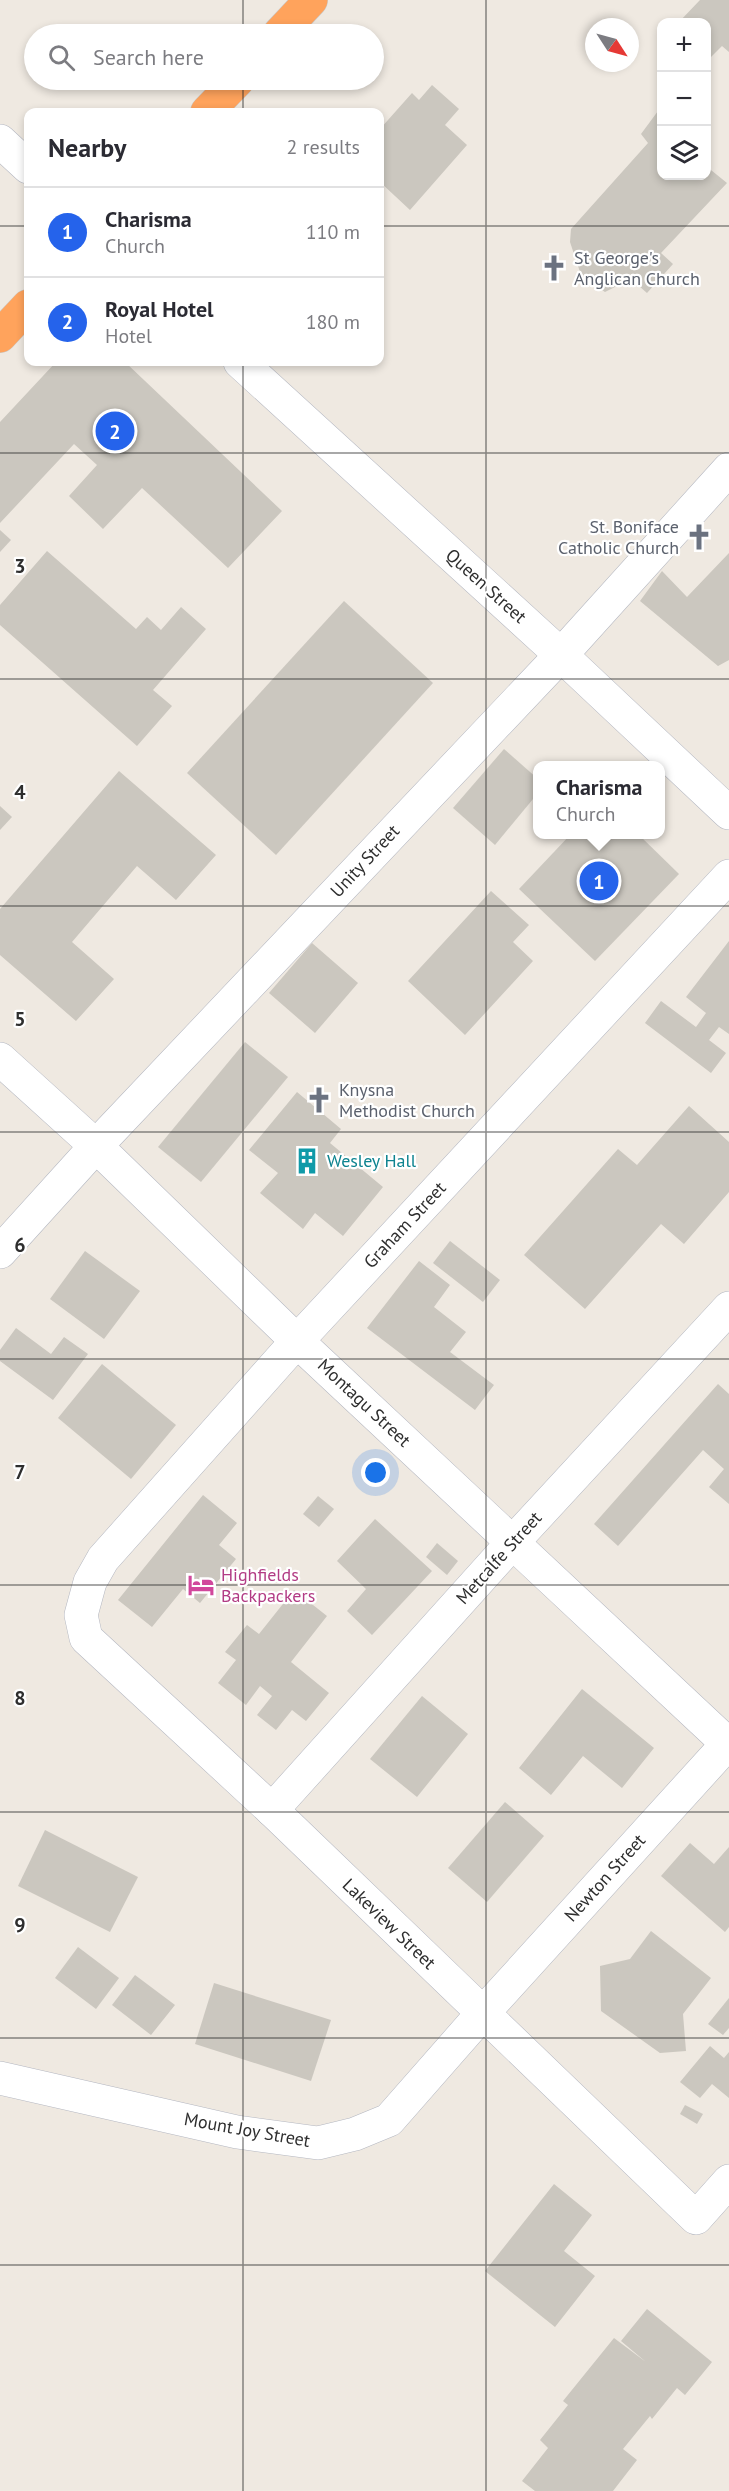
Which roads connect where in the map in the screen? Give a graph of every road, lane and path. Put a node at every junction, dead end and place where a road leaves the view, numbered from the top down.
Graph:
1 (311, 0) edge
2 (288, 24) edge
3 (228, 90) edge
4 (211, 108) edge
5 (0, 141) edge
6 (24, 163) edge
7 (24, 310) edge
8 (0, 336) edge
9 (244, 366) edge
10 (729, 469) edge
11 (561, 655) junction
12 (729, 813) edge
13 (729, 876) edge
14 (0, 1059) edge
15 (96, 1146) junction
16 (0, 1252) edge
17 (729, 1308) edge
18 (297, 1341) junction
19 (513, 1542) junction
20 (90, 1582) joint
21 (729, 1744) edge
22 (272, 1810) junction
23 (482, 2014) junction
24 (0, 2078) edge
25 (729, 2181) edge

1 - 2 highway
3 - 4 highway
5 - 6 street
7 - 8 highway
9 - 11 street, Queen Street
10 - 11 street, Unity Street
11 - 12 street, Queen Street
11 - 15 street, Unity Street
13 - 18 street, Graham Street
14 - 15 street, Montagu Street
15 - 16 street, Unity Street
15 - 18 street, Montagu Street
17 - 19 street, Metcalfe Street
18 - 19 street, Montagu Street
18 - 20 street, Graham Street
19 - 21 street, Montagu Street
19 - 22 street, Metcalfe Street
20 - 22 street, Lakeview Street
21 - 23 street, Newton Street
22 - 23 street, Lakeview Street
23 - 24 street, Mount Joy Street
23 - 25 street, Lakeview Street

